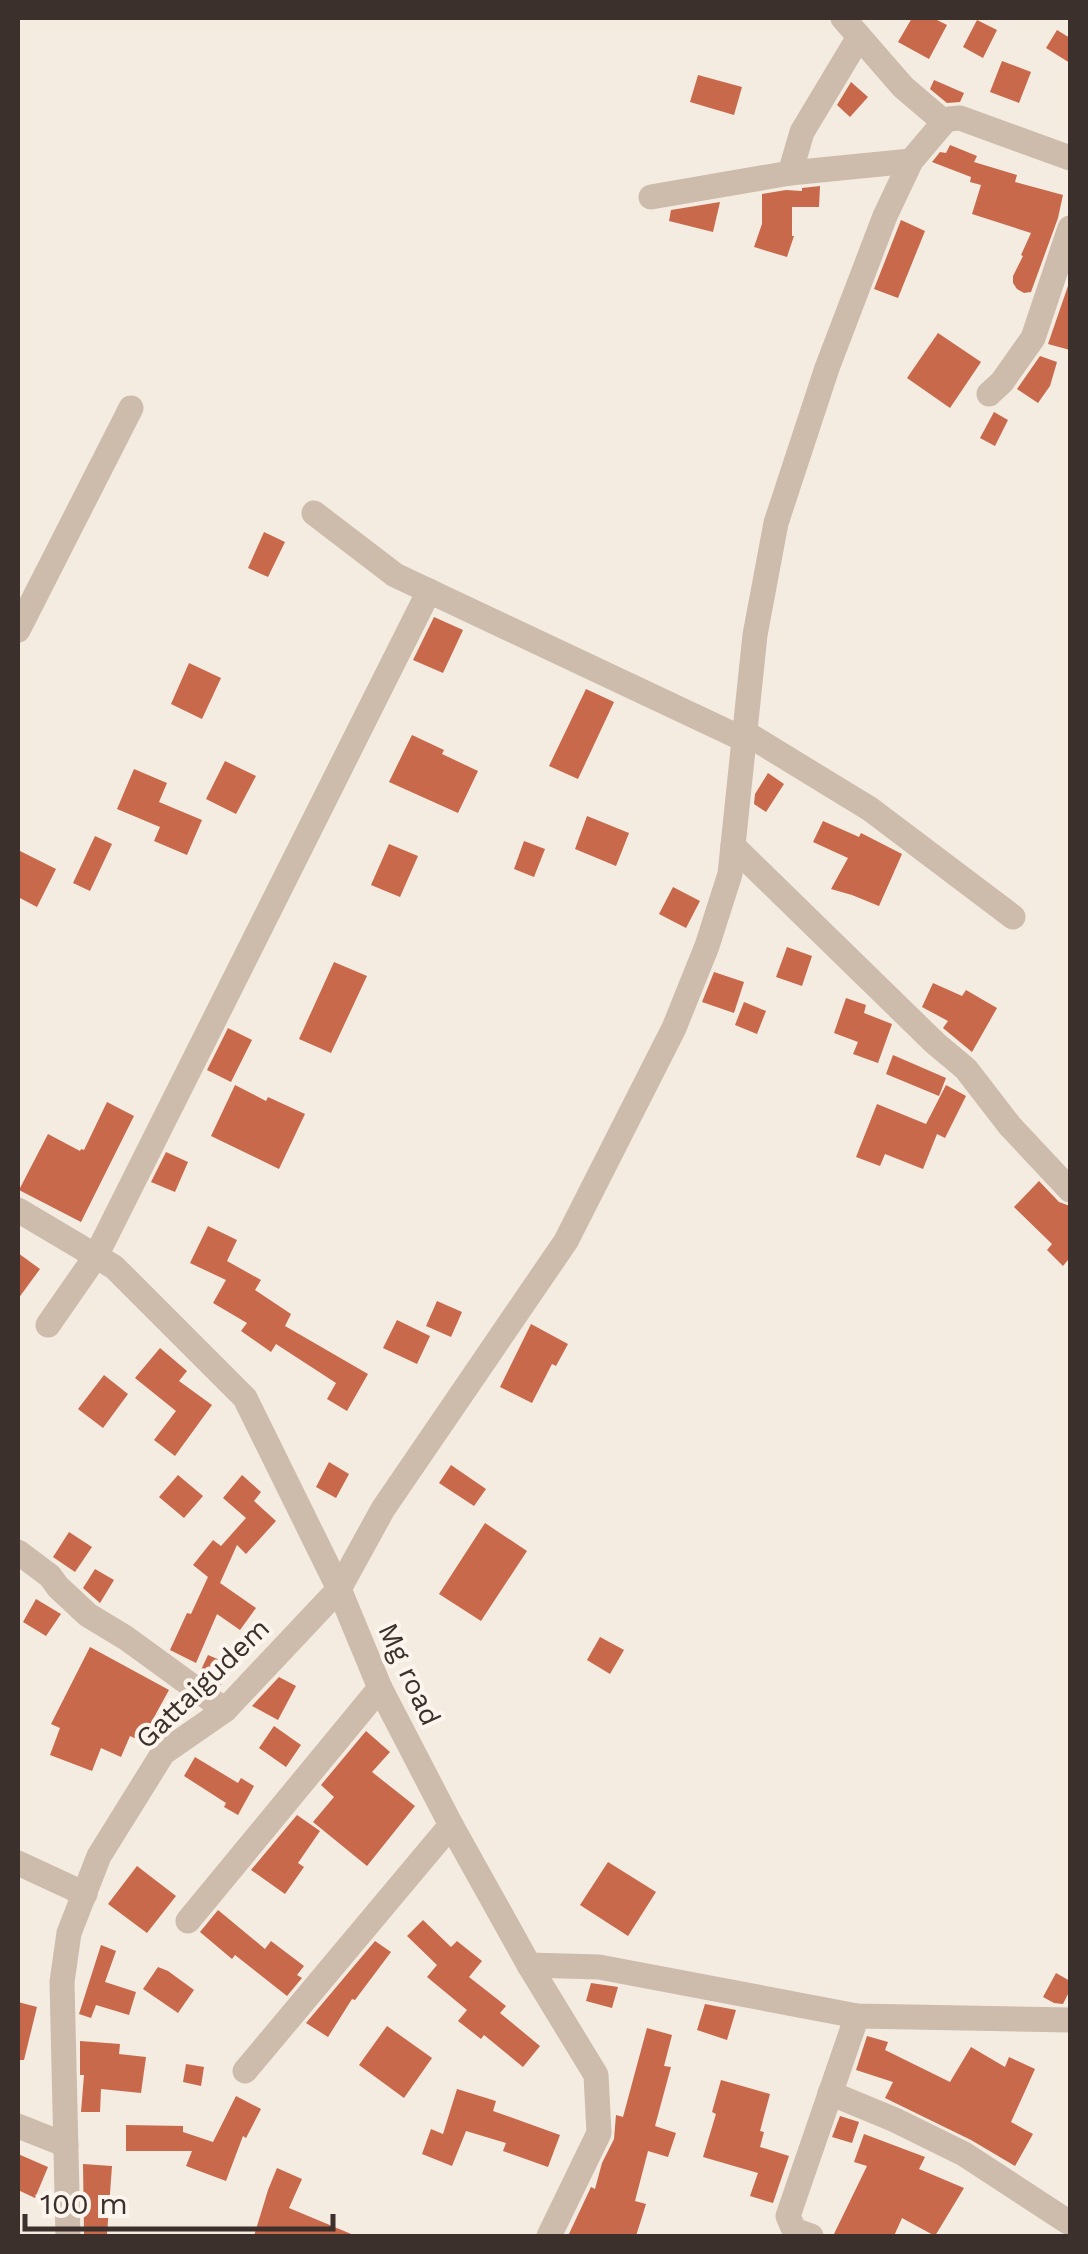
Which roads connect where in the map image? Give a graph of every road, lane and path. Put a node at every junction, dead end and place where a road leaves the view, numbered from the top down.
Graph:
1 (851, 27) edge
2 (944, 122) junction
3 (1070, 158) edge
4 (911, 161) junction
5 (790, 173) junction
6 (652, 197) dead end
7 (1070, 228) edge
8 (990, 394) dead end
9 (131, 408) dead end
10 (314, 513) dead end
11 (429, 591) junction
12 (18, 630) edge
13 (744, 736) junction
14 (732, 846) junction
15 (1013, 916) dead end
16 (1070, 1190) edge
17 (18, 1210) edge
18 (96, 1256) junction
19 (48, 1325) dead end
20 (18, 1552) edge
21 (339, 1589) junction
22 (380, 1688) junction
23 (225, 1710) junction
24 (451, 1825) junction
25 (18, 1863) edge
26 (85, 1894) junction
27 (188, 1921) dead end
28 (529, 1966) junction
29 (856, 2016) junction
30 (1070, 2020) edge
31 (246, 2071) dead end
32 (830, 2093) junction
33 (18, 2126) edge
34 (66, 2146) junction
35 (1066, 2226) edge
36 (68, 2236) edge
37 (548, 2236) edge
38 (811, 2236) edge

1 - 2 street
1 - 5 street
2 - 3 street
2 - 4 street, Gattaigudem
4 - 5 street
4 - 13 street, Gattaigudem
5 - 6 street
7 - 8 street
9 - 12 street
10 - 11 street
11 - 13 street
11 - 18 street
13 - 14 street, Gattaigudem
13 - 15 street
14 - 16 street
14 - 21 street, Gattaigudem
17 - 18 street, Mg road
18 - 19 street
18 - 21 street, Mg road
20 - 23 street
21 - 22 street, Mg road
21 - 23 street, Gattaigudem
22 - 24 street, Mg road
22 - 27 street
23 - 26 street, Gattaigudem
24 - 28 street, Mg road
24 - 31 street
25 - 26 street
26 - 34 street, Gattaigudem
28 - 29 street
28 - 37 street, Mg road
29 - 30 street
29 - 32 street
32 - 35 street
32 - 38 street
33 - 34 street
34 - 36 street, Gattaigudem

